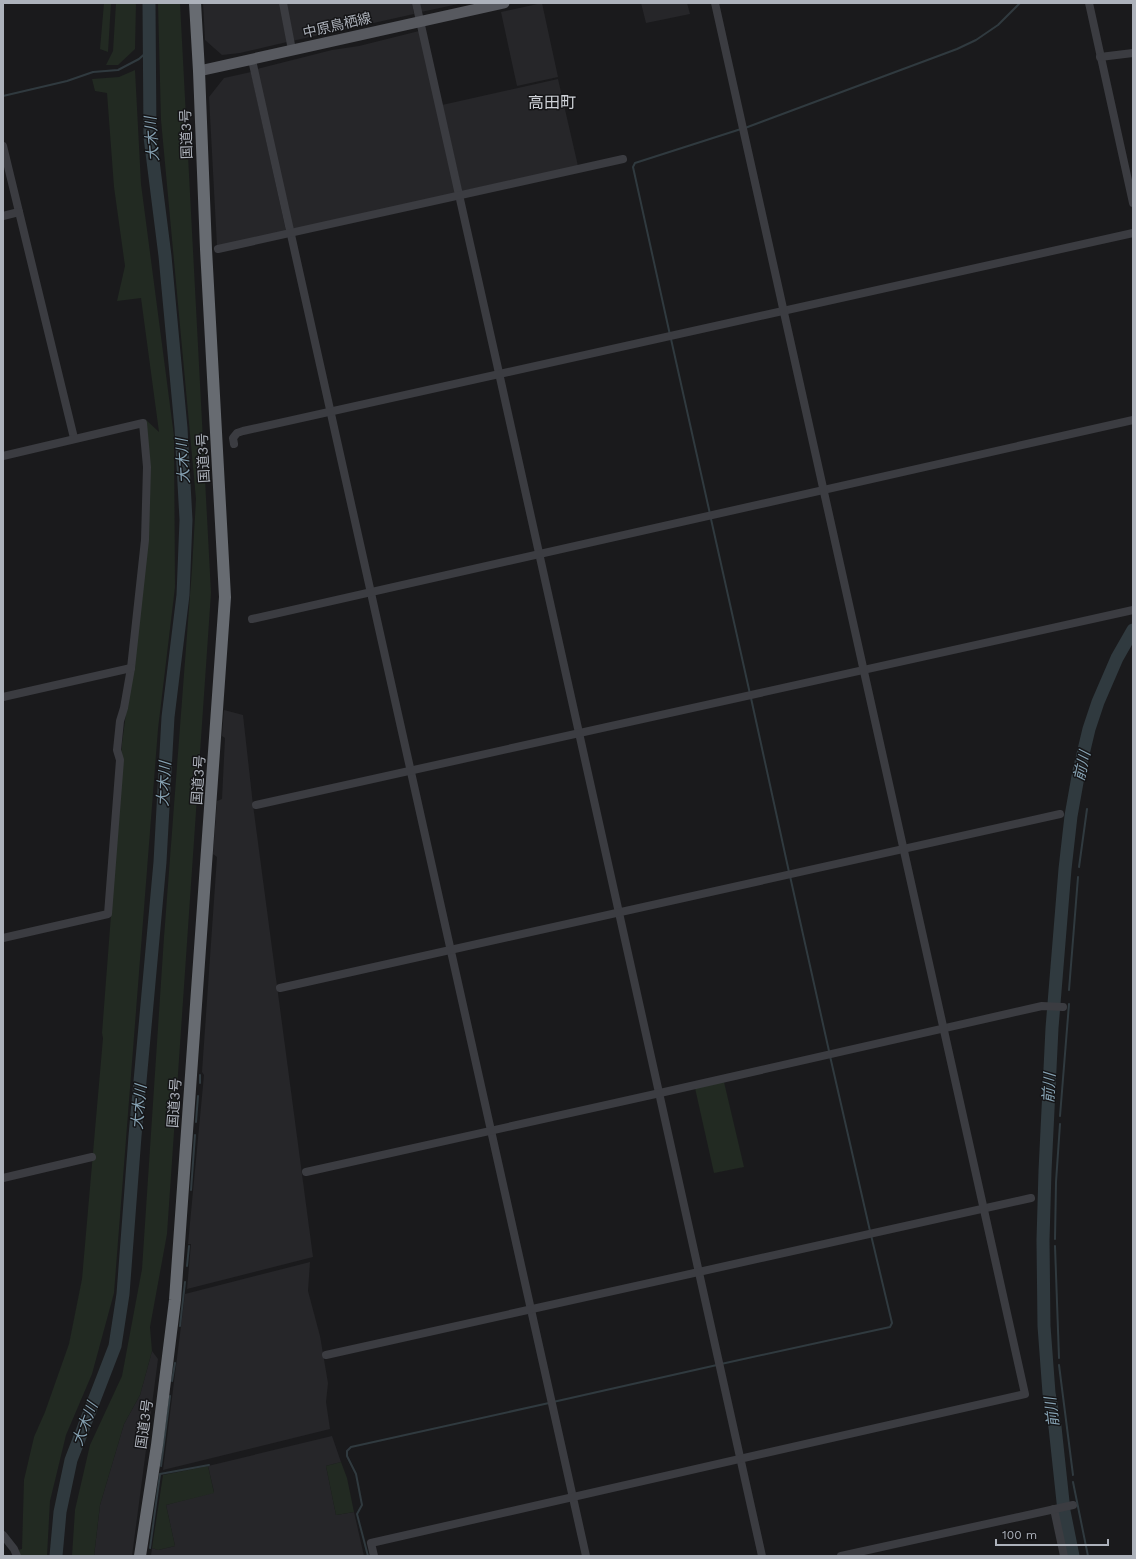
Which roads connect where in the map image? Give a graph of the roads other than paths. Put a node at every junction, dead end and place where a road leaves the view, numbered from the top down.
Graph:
1 (194, 3) edge
2 (283, 3) edge
3 (416, 3) edge
4 (504, 3) edge
5 (715, 3) edge
6 (1089, 3) edge
7 (420, 22) junction
8 (292, 50) junction
9 (1133, 53) edge
10 (1100, 57) junction
11 (252, 60) junction
12 (199, 71) junction
13 (3, 146) edge
14 (623, 159) dead end
15 (1130, 181) edge
16 (459, 195) junction
17 (1133, 202) edge
18 (19, 212) junction
19 (3, 216) edge
20 (290, 232) junction
21 (1133, 233) edge
22 (218, 249) dead end
23 (784, 311) junction
24 (499, 373) junction
25 (330, 412) junction
26 (1133, 420) edge
27 (74, 438) junction
28 (234, 444) dead end
29 (3, 456) edge
30 (824, 490) junction
31 (540, 554) junction
32 (370, 592) junction
33 (1133, 610) edge
34 (252, 619) dead end
35 (131, 668) junction
36 (864, 669) junction
37 (3, 697) edge
38 (580, 734) junction
39 (411, 771) junction
40 (256, 804) dead end
41 (1060, 814) dead end
42 (903, 849) junction
43 (619, 913) junction
44 (3, 938) edge
45 (451, 950) junction
46 (280, 988) dead end
47 (1064, 1007) dead end
48 (944, 1029) junction
49 (660, 1093) junction
50 (490, 1130) junction
51 (92, 1158) dead end
52 (306, 1172) dead end
53 (3, 1178) edge
54 (1031, 1198) dead end
55 (984, 1209) junction
56 (699, 1273) junction
57 (530, 1310) junction
58 (326, 1355) dead end
59 (740, 1458) junction
60 (573, 1497) junction
61 (1072, 1505) dead end
62 (1055, 1509) junction
63 (3, 1535) edge
64 (17, 1556) edge
65 (140, 1556) edge
66 (374, 1556) edge
67 (586, 1556) edge
68 (762, 1556) edge
69 (841, 1556) edge
70 (1064, 1556) edge

1 - 12 highway, 国道3号
2 - 8 street
3 - 7 street
4 - 7 main road, 中原鳥栖線
5 - 23 street
6 - 10 street
7 - 8 main road, 中原鳥栖線
7 - 16 street
8 - 11 main road, 中原鳥栖線
9 - 10 street
10 - 15 street
11 - 12 main road, 中原鳥栖線
11 - 20 street
12 - 65 highway, 国道3号
13 - 18 street
14 - 16 street
15 - 17 street
16 - 20 street
16 - 24 street
18 - 19 street
18 - 27 street
20 - 22 street
20 - 25 street
21 - 23 street
23 - 24 street
23 - 30 street
24 - 25 street
24 - 31 street
25 - 28 street
25 - 32 street
26 - 30 street
27 - 29 street
27 - 35 street
30 - 31 street
30 - 36 street
31 - 32 street
31 - 38 street
32 - 34 street
32 - 39 street
33 - 36 street
35 - 37 street
35 - 44 street
36 - 38 street
36 - 42 street
38 - 39 street
38 - 43 street
39 - 40 street
39 - 45 street
41 - 42 street
42 - 43 street
42 - 48 street
43 - 45 street
43 - 49 street
45 - 46 street
45 - 50 street
47 - 48 street
48 - 49 street
48 - 55 street
49 - 50 street
49 - 56 street
50 - 52 street
50 - 57 street
51 - 53 street
54 - 55 street
55 - 56 street
55 - 59 street
56 - 57 street
56 - 59 street
57 - 58 street
57 - 60 street
59 - 60 street
59 - 68 street
60 - 66 street
60 - 67 street
61 - 62 street
62 - 69 street
62 - 70 street
63 - 64 street

